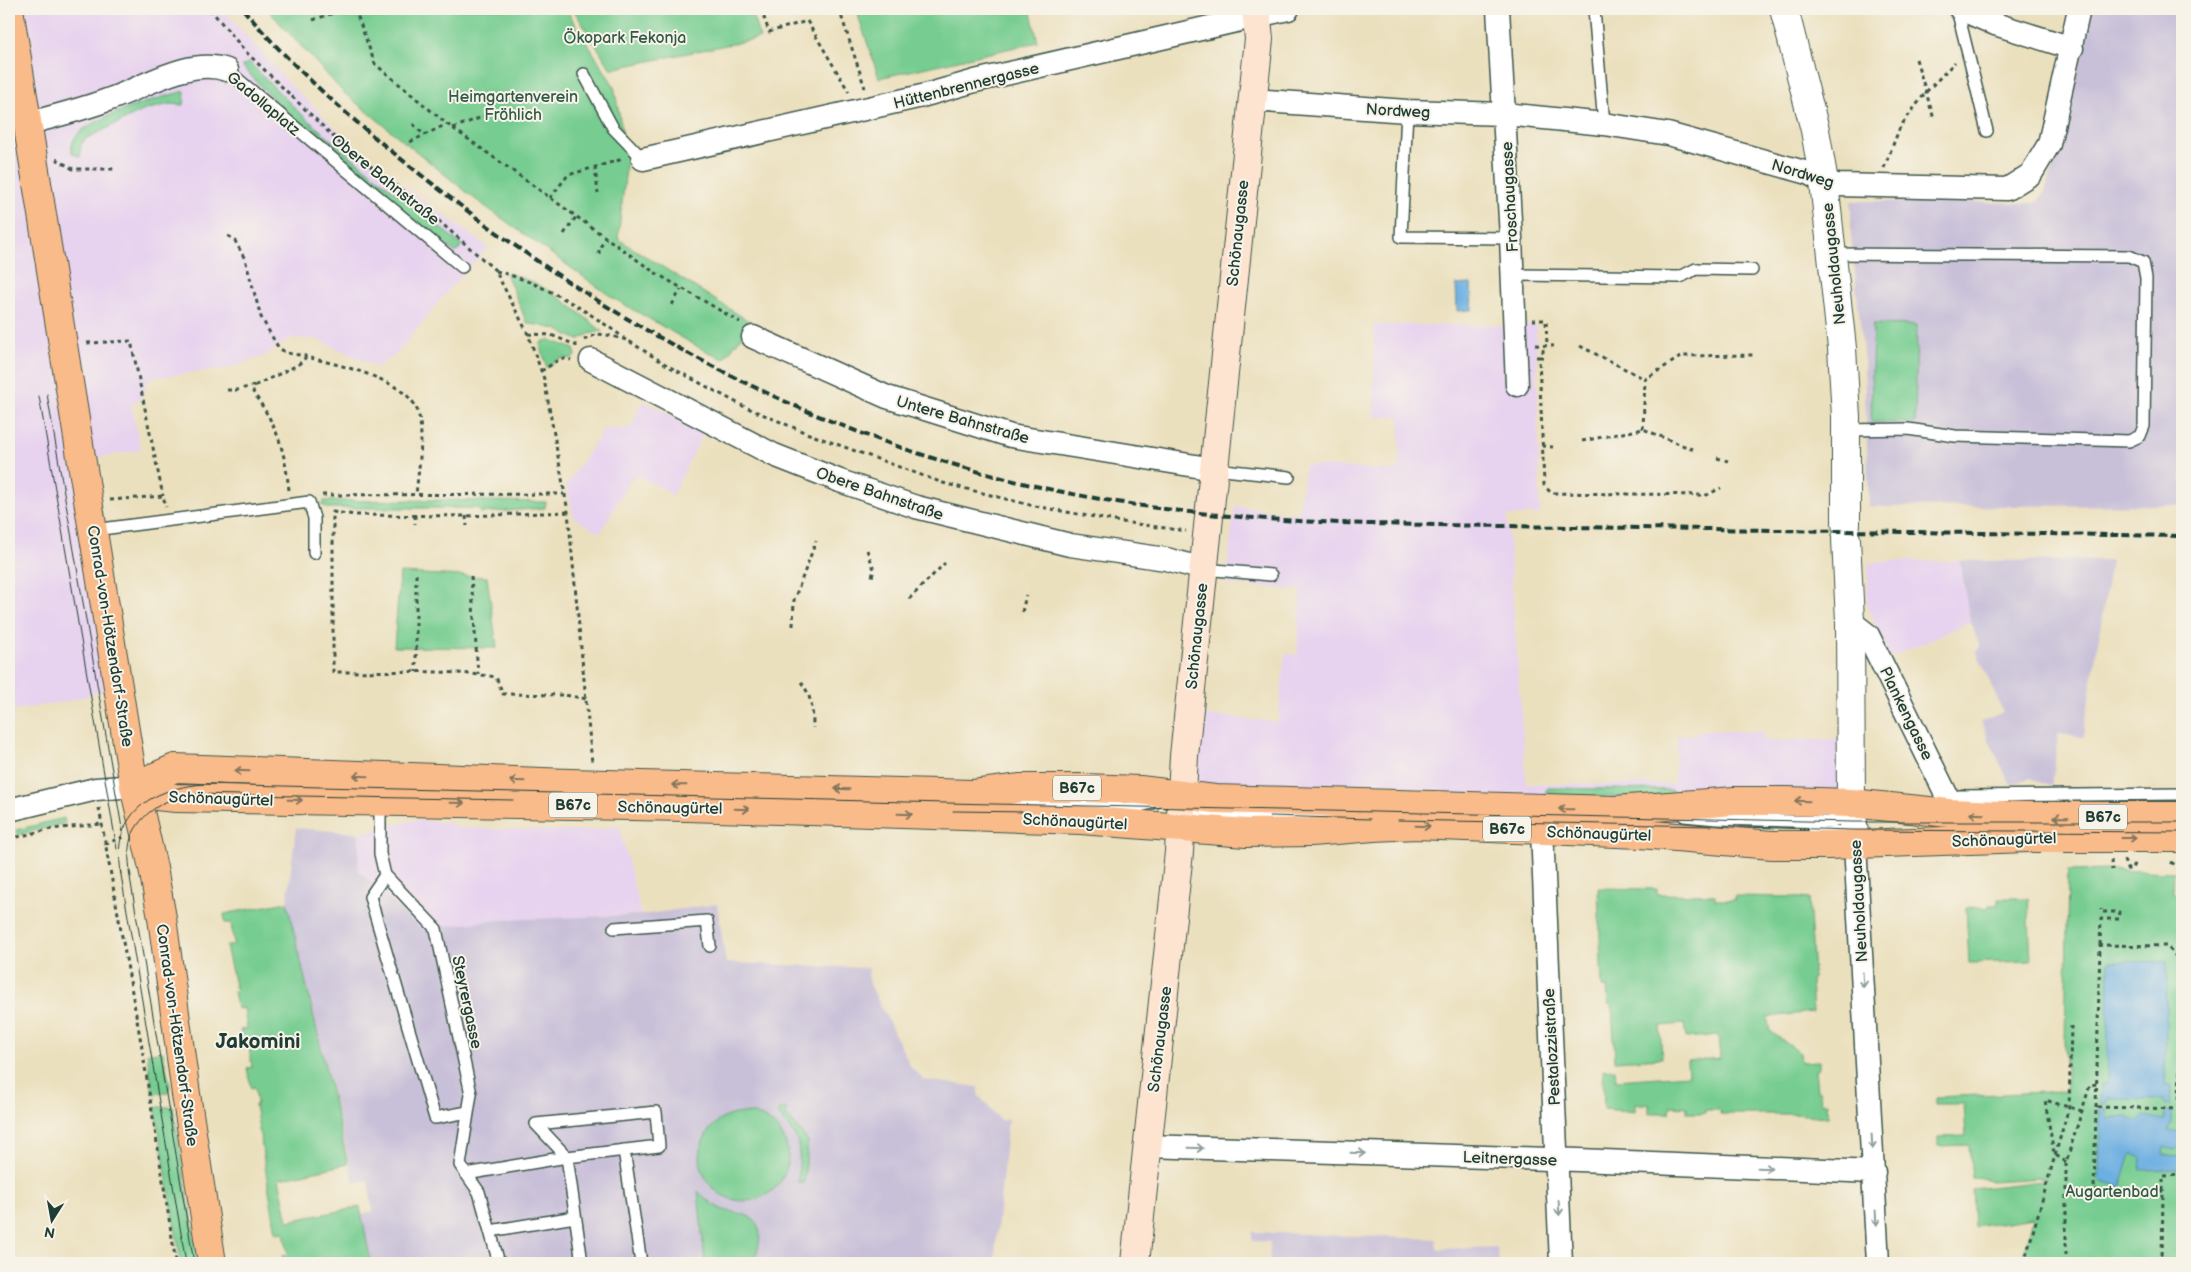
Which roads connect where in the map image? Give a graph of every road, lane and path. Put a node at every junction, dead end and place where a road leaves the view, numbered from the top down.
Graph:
1 (10, 9) edge
2 (210, 9) edge
3 (345, 9) edge
4 (355, 9) edge
5 (761, 9) edge
6 (839, 9) edge
7 (1288, 9) edge
8 (1498, 9) edge
9 (1594, 9) edge
10 (1784, 9) edge
11 (1959, 9) edge
12 (2079, 9) edge
13 (1257, 12) edge
14 (313, 20) dead end
15 (2072, 48) junction
16 (1967, 49) junction
17 (1916, 59) dead end
18 (227, 70) joint
19 (584, 74) dead end
20 (865, 89) dead end
21 (849, 92) dead end
22 (1926, 92) junction
23 (1252, 100) junction
24 (498, 110) dead end
25 (1407, 111) junction
26 (1504, 114) junction
27 (1934, 119) dead end
28 (29, 122) junction
29 (413, 124) dead end
30 (447, 124) junction
31 (1604, 124) junction
32 (453, 128) junction
33 (1987, 131) dead end
34 (424, 135) junction
35 (410, 142) dead end
36 (635, 158) junction
37 (56, 159) dead end
38 (595, 167) junction
39 (117, 169) dead end
40 (1882, 174) dead end
41 (1824, 182) junction
42 (598, 193) dead end
43 (550, 198) junction
44 (576, 217) junction
45 (564, 234) dead end
46 (228, 236) dead end
47 (606, 238) junction
48 (1511, 238) junction
49 (599, 254) dead end
50 (1832, 254) junction
51 (462, 267) dead end
52 (495, 270) junction
53 (1752, 270) dead end
54 (1513, 275) junction
55 (681, 289) junction
56 (672, 305) dead end
57 (1529, 319) dead end
58 (747, 330) joint
59 (528, 334) junction
60 (627, 340) junction
61 (87, 343) dead end
62 (1530, 346) dead end
63 (1545, 346) junction
64 (1554, 346) dead end
65 (1580, 346) dead end
66 (1756, 355) dead end
67 (306, 356) junction
68 (1530, 356) dead end
69 (1539, 357) junction
70 (583, 359) junction
71 (541, 371) junction
72 (1645, 379) junction
73 (256, 385) junction
74 (1517, 385) dead end
75 (228, 390) dead end
76 (1643, 429) junction
77 (1846, 430) junction
78 (1582, 441) dead end
79 (1542, 446) junction
80 (1553, 447) dead end
81 (1694, 450) dead end
82 (1717, 458) dead end
83 (1728, 461) dead end
84 (1214, 469) junction
85 (1289, 477) dead end
86 (1721, 488) dead end
87 (564, 494) junction
88 (416, 495) junction
89 (163, 496) junction
90 (110, 500) dead end
91 (309, 502) junction
92 (291, 504) junction
93 (568, 512) junction
94 (415, 515) junction
95 (466, 516) junction
96 (170, 520) junction
97 (415, 524) dead end
98 (467, 526) dead end
99 (94, 530) junction
100 (1190, 531) dead end
101 (816, 541) dead end
102 (867, 550) dead end
103 (314, 553) dead end
104 (945, 563) dead end
105 (1204, 569) junction
106 (416, 574) dead end
107 (1271, 575) dead end
108 (471, 576) dead end
109 (872, 577) dead end
110 (1026, 596) dead end
111 (909, 599) dead end
112 (1022, 612) dead end
113 (1850, 621) junction
114 (793, 626) dead end
115 (416, 672) junction
116 (478, 674) junction
117 (801, 682) dead end
118 (587, 699) junction
119 (813, 728) dead end
120 (594, 783) junction
121 (134, 786) junction
122 (380, 801) junction
123 (98, 804) dead end
124 (1950, 807) junction
125 (9, 810) edge
126 (1174, 813) junction
127 (2181, 821) edge
128 (101, 824) junction
129 (1853, 824) junction
130 (1542, 831) junction
131 (9, 839) edge
132 (2125, 860) dead end
133 (2136, 860) dead end
134 (385, 875) junction
135 (2101, 909) dead end
136 (614, 928) dead end
137 (2100, 945) junction
138 (710, 946) dead end
139 (2071, 1026) dead end
140 (2097, 1084) junction
141 (2069, 1107) junction
142 (2097, 1107) junction
143 (2181, 1109) edge
144 (2082, 1111) junction
145 (468, 1112) junction
146 (1147, 1146) junction
147 (624, 1150) junction
148 (2054, 1154) junction
149 (567, 1157) junction
150 (1557, 1159) junction
151 (2066, 1162) junction
152 (1874, 1172) junction
153 (466, 1174) junction
154 (2182, 1175) edge
155 (2163, 1191) junction
156 (575, 1217) junction
157 (490, 1230) junction
158 (176, 1263) edge
159 (212, 1263) edge
160 (499, 1263) edge
161 (582, 1263) edge
162 (641, 1263) edge
163 (1135, 1263) edge
164 (1562, 1263) edge
165 (1878, 1263) edge
166 (2024, 1263) edge
167 (2066, 1263) edge
168 (2162, 1263) edge

1 - 28 main road, Conrad-von-Hötzendorf-Straße
2 - 52 path, Obere Bahnstraße
3 - 14 path
4 - 30 path
5 - 21 path
6 - 20 path
7 - 13 street, Hüttenbrennergasse
8 - 26 street, Froschaugasse
9 - 31 lane
10 - 41 street, Neuholdaugasse
11 - 15 street
11 - 16 lane
12 - 15 street
13 - 23 main road, Schönaugasse
13 - 36 street, Hüttenbrennergasse
15 - 41 street, Nordweg
16 - 22 path
16 - 33 lane
17 - 22 path
18 - 28 street, Gadollaplatz
18 - 51 lane, Gadollaplatz
19 - 36 lane
22 - 27 path
22 - 40 path
23 - 25 street, Nordweg
23 - 84 main road, Schönaugasse
24 - 32 path
25 - 26 street, Nordweg
25 - 48 lane
26 - 31 street, Nordweg
26 - 48 street, Froschaugasse
28 - 99 main road, Conrad-von-Hötzendorf-Straße
29 - 34 path
30 - 32 path
30 - 34 path
31 - 41 street, Nordweg
32 - 43 path
34 - 35 path
36 - 38 path
37 - 39 path
38 - 42 path
38 - 43 path
41 - 50 street, Neuholdaugasse
43 - 44 path
44 - 45 path
44 - 47 path
46 - 67 path
47 - 49 path
47 - 55 path
48 - 54 street, Froschaugasse
50 - 77 street, Neuholdaugasse
50 - 77 lane
52 - 59 path, Obere Bahnstraße
52 - 60 path
53 - 54 lane
54 - 74 street, Froschaugasse
55 - 56 path
55 - 58 path
57 - 63 path
58 - 84 street, Untere Bahnstraße
59 - 70 path
59 - 71 path, Obere Bahnstraße
60 - 70 path, Obere Bahnstraße
60 - 100 path, Obere Bahnstraße
61 - 89 path
62 - 63 path
63 - 64 path
63 - 69 path
65 - 72 path
66 - 72 path
67 - 73 path
67 - 88 path
68 - 69 path
69 - 79 path
70 - 71 path
70 - 105 street, Obere Bahnstraße
71 - 87 path, Obere Bahnstraße
72 - 76 path
73 - 75 path
73 - 92 path
76 - 78 path
76 - 81 path
77 - 113 street, Neuholdaugasse
79 - 80 path
79 - 86 path
82 - 83 path
84 - 85 lane
84 - 105 main road, Schönaugasse
87 - 88 path
87 - 93 path, Obere Bahnstraße
88 - 91 path
89 - 90 path
89 - 96 path
91 - 92 lane
91 - 103 lane
92 - 96 lane
93 - 95 path
93 - 118 path, Obere Bahnstraße
94 - 95 path
94 - 97 path
94 - 115 path
95 - 98 path
96 - 99 lane
99 - 121 main road, Conrad-von-Hötzendorf-Straße
101 - 114 path
102 - 109 path
104 - 111 path
105 - 107 lane
105 - 126 main road, Schönaugasse
106 - 115 path
108 - 116 path
110 - 112 path
113 - 124 street, Plankengasse
113 - 129 street, Neuholdaugasse
115 - 116 path
116 - 118 path
117 - 119 path
118 - 120 path, Obere Bahnstraße
120 -> 121 main road, Schönaugürtel / B67c
126 -> 120 main road, Schönaugürtel / B67c
121 -> 122 main road, Schönaugürtel / B67c
121 - 125 street
121 - 159 main road, Conrad-von-Hötzendorf-Straße
122 -> 126 main road, Schönaugürtel / B67c
122 - 134 lane, Steyrergasse
123 - 128 path
124 - 127 main road, Schönaugürtel / B67c
124 - 129 main road, Schönaugürtel / B67c
129 -> 126 main road, Schönaugürtel / B67c
126 -> 130 main road, Schönaugürtel / B67c
126 - 146 main road, Schönaugasse
129 -> 127 main road, Schönaugürtel / B67c
128 - 131 path
128 - 158 path
129 - 130 main road, Schönaugürtel / B67c
129 -> 152 street, Neuholdaugasse
130 - 150 street, Pestalozzistraße
132 - 133 path
134 - 145 lane, Steyrergasse
134 - 145 lane
135 - 137 path
136 - 138 lane
137 - 140 path
137 - 143 path
139 - 141 path
140 - 142 path
140 - 144 path
141 - 144 path
141 - 148 path
141 - 148 path
142 - 143 path
142 - 155 path
144 - 151 path
145 - 153 lane, Steyrergasse
146 -> 150 street, Leitnergasse
146 - 163 main road, Schönaugasse
147 - 149 lane
147 - 149 lane
147 - 162 lane
148 - 151 path
148 - 166 path
149 - 153 lane
149 - 156 lane
150 -> 152 street, Leitnergasse
150 -> 164 street, Pestalozzistraße
151 - 167 path
152 -> 165 street, Neuholdaugasse
153 - 157 lane, Steyrergasse
154 - 155 path
155 - 168 path
156 - 157 lane
156 - 161 lane
157 - 160 lane, Steyrergasse

